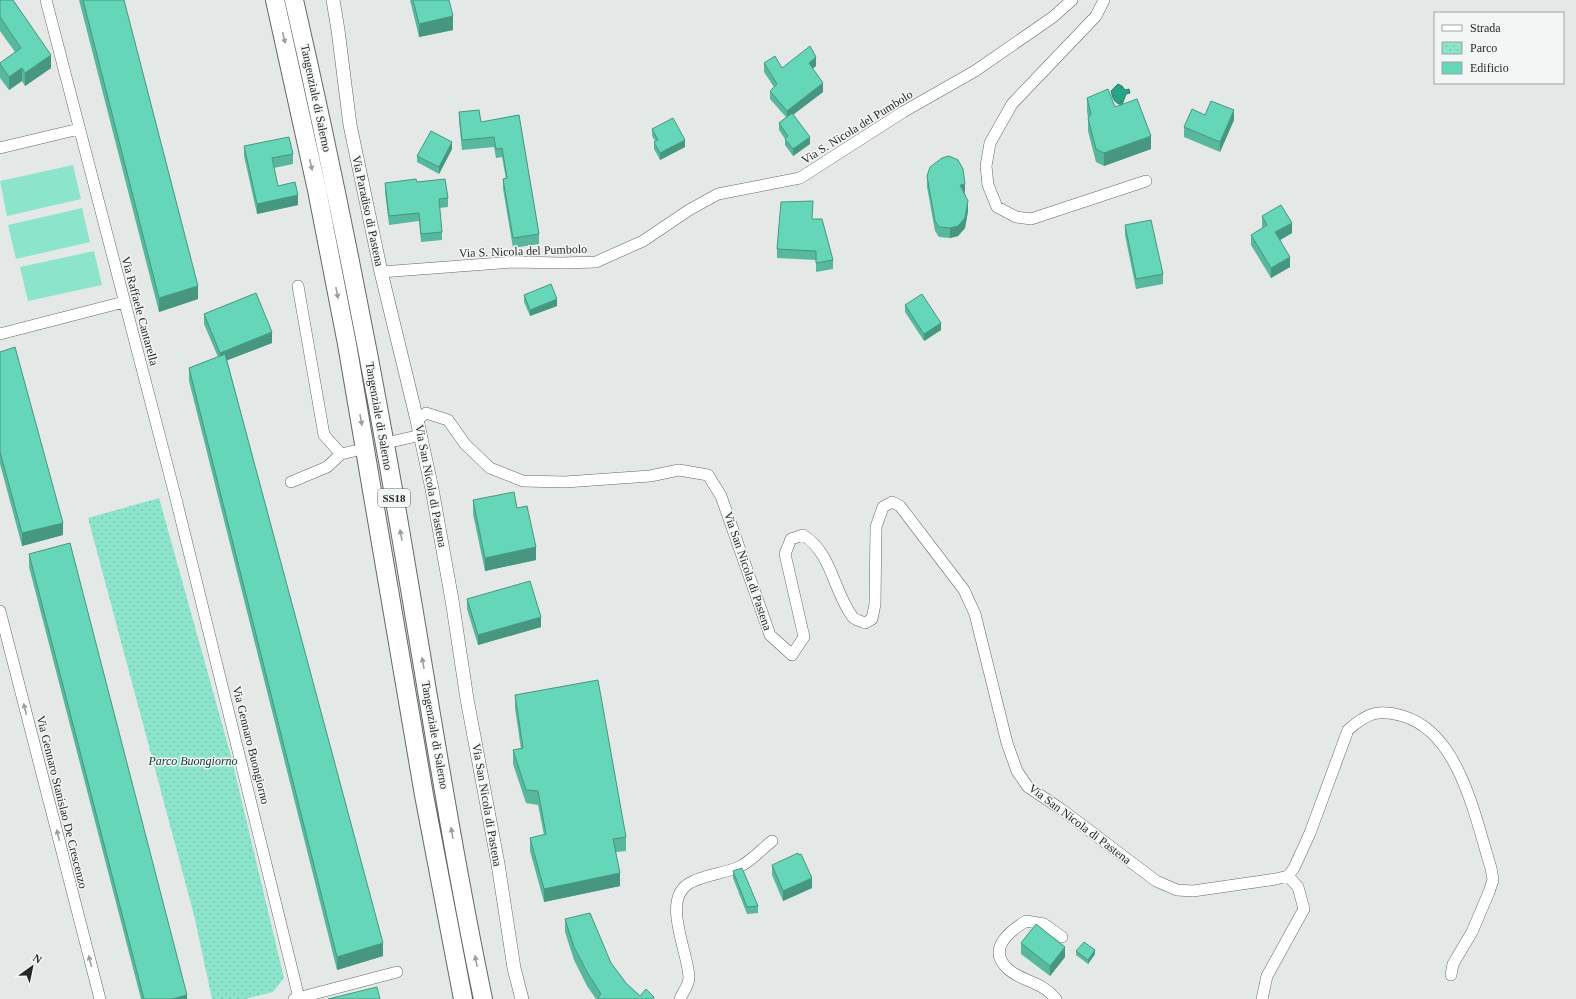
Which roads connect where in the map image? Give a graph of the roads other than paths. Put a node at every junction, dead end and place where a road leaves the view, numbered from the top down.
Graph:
1 (46, 0) edge
2 (275, 0) edge
3 (294, 0) edge
4 (333, 0) edge
5 (1072, 0) edge
6 (1104, 0) edge
7 (79, 129) junction
8 (0, 148) edge
9 (1146, 181) dead end
10 (381, 272) junction
11 (298, 286) dead end
12 (124, 302) junction
13 (0, 334) edge
14 (417, 420) junction
15 (421, 436) junction
16 (395, 442) dead end
17 (354, 451) dead end
18 (341, 454) junction
19 (290, 482) dead end
20 (176, 499) joint
21 (0, 611) edge
22 (772, 841) dead end
23 (1288, 876) junction
24 (1062, 937) dead end
25 (397, 972) dead end
26 (1451, 975) dead end
27 (296, 998) edge
28 (100, 999) edge
29 (463, 999) edge
30 (483, 999) edge
31 (522, 999) edge
32 (680, 999) edge
33 (1056, 999) edge
34 (1262, 999) edge

1 - 7 street
2 -> 29 highway, Tangenziale di Salerno / SS18
30 -> 3 highway, Tangenziale di Salerno / SS18
4 - 10 street, Via Paradiso di Pastena
5 - 10 street, Via S. Nicola del Pumbolo
6 - 9 street
7 - 8 street
7 - 12 street, Via Raffaele Cantarella
10 - 14 street, Via Paradiso di Pastena
11 - 18 street
12 - 13 street
12 - 20 street, Via Raffaele Cantarella
14 - 15 street, Via San Nicola di Pastena
14 - 23 street, Via San Nicola di Pastena
15 - 16 street
15 - 31 street, Via San Nicola di Pastena
17 - 18 street
18 - 19 street
20 - 27 street, Via Gennaro Buongiorno
28 -> 21 street, Via Gennaro Stanislao De Crescenzo
22 - 32 street
23 - 26 street
23 - 34 street
24 - 33 street
25 - 27 street

